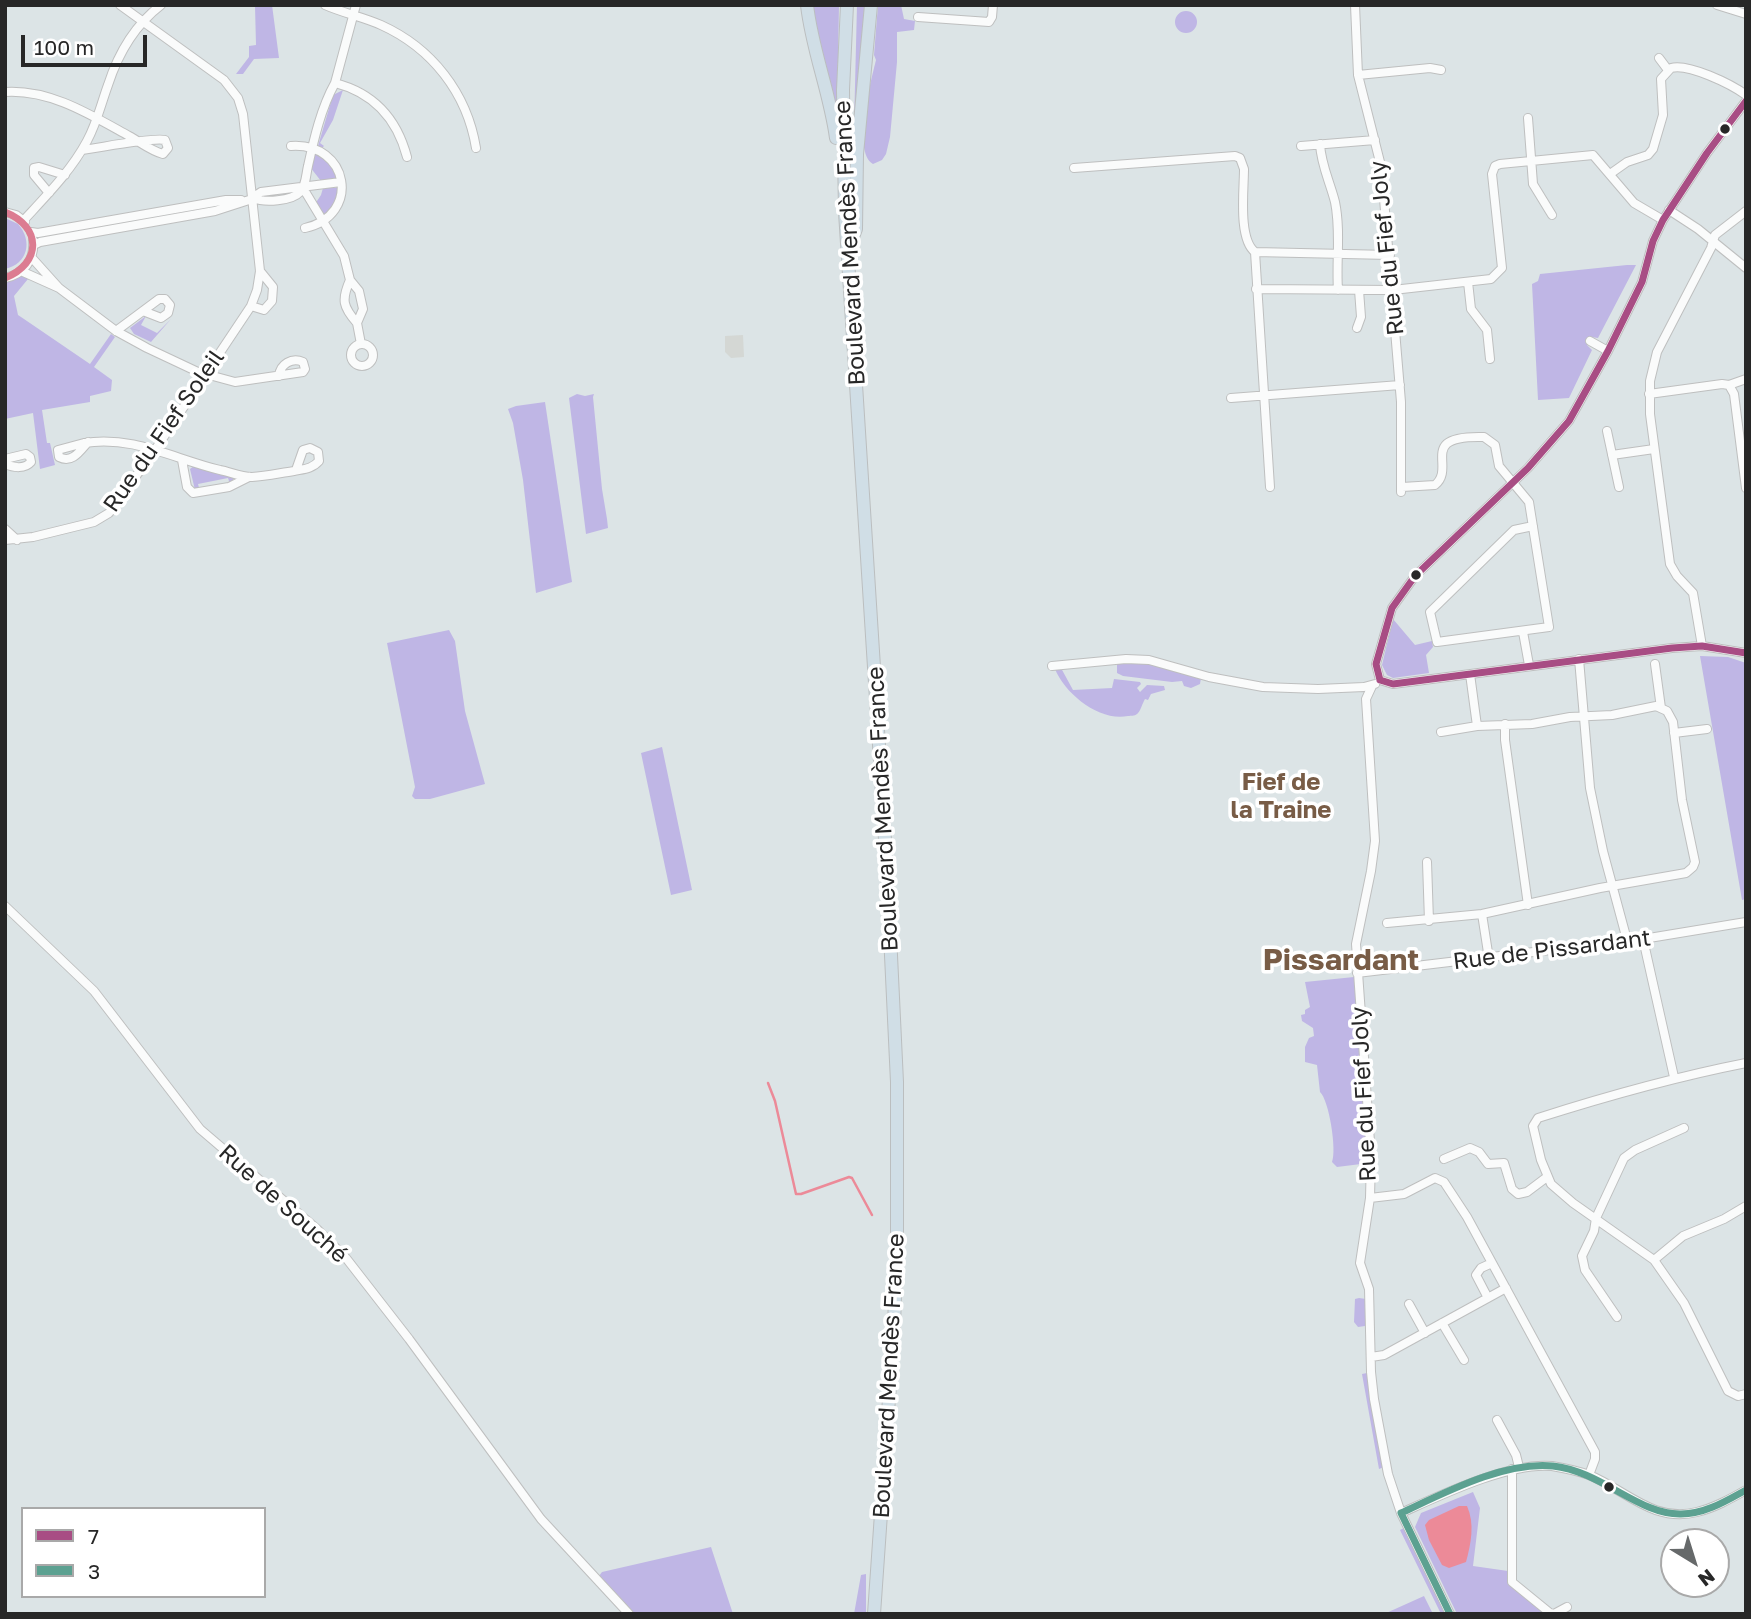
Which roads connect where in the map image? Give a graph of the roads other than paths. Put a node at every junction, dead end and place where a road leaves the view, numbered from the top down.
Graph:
1 (120, 5) edge
2 (161, 5) edge
3 (325, 5) edge
4 (356, 5) edge
5 (807, 5) edge
6 (850, 5) edge
7 (871, 5) edge
8 (993, 5) edge
9 (1354, 5) edge
10 (1717, 5) edge
11 (1746, 14) edge
12 (354, 15) junction
13 (918, 17) dead end
14 (142, 21) junction
15 (1659, 58) dead end
16 (1668, 70) junction
17 (1441, 71) dead end
18 (1359, 75) junction
19 (335, 83) junction
20 (6, 94) edge
21 (1746, 95) edge
22 (1746, 101) edge
23 (97, 118) junction
24 (1528, 118) dead end
25 (1375, 140) junction
26 (1320, 144) junction
27 (291, 146) dead end
28 (1301, 146) dead end
29 (313, 148) junction
30 (476, 148) dead end
31 (82, 150) junction
32 (407, 157) dead end
33 (1531, 160) junction
34 (1074, 168) dead end
35 (1610, 174) junction
36 (65, 175) junction
37 (341, 182) junction
38 (303, 188) junction
39 (49, 193) junction
40 (254, 198) junction
41 (244, 201) junction
42 (1669, 210) junction
43 (1746, 211) edge
44 (5, 212) edge
45 (845, 212) junction
46 (1552, 215) dead end
47 (1663, 220) junction
48 (23, 221) junction
49 (323, 222) junction
50 (305, 228) dead end
51 (31, 232) junction
52 (851, 242) junction
53 (1713, 242) junction
54 (34, 245) junction
55 (1255, 252) junction
56 (1338, 255) junction
57 (1390, 255) junction
58 (32, 258) junction
59 (1746, 268) edge
60 (21, 271) junction
61 (260, 271) junction
62 (5, 278) edge
63 (350, 280) junction
64 (1468, 282) junction
65 (59, 288) junction
66 (1256, 289) junction
67 (1338, 290) junction
68 (1359, 290) junction
69 (1393, 290) junction
70 (251, 306) junction
71 (144, 311) dead end
72 (357, 323) junction
73 (1357, 328) dead end
74 (116, 331) junction
75 (1590, 341) dead end
76 (361, 344) dead end
77 (1608, 351) junction
78 (1490, 359) dead end
79 (206, 374) junction
80 (279, 376) dead end
81 (1746, 379) edge
82 (1729, 385) junction
83 (1400, 386) junction
84 (1649, 394) junction
85 (1263, 396) junction
86 (1231, 398) dead end
87 (1607, 431) dead end
88 (88, 442) dead end
89 (1654, 449) junction
90 (155, 450) junction
91 (1612, 455) junction
92 (181, 460) junction
93 (296, 470) dead end
94 (249, 477) junction
95 (1514, 482) junction
96 (1270, 487) dead end
97 (1619, 487) dead end
98 (1746, 488) edge
99 (1533, 526) junction
100 (5, 529) edge
101 (5, 540) edge
102 (17, 540) junction
103 (1523, 632) junction
104 (1702, 646) junction
105 (1746, 653) edge
106 (1579, 659) junction
107 (1655, 664) dead end
108 (1529, 665) junction
109 (1052, 666) dead end
110 (1470, 674) junction
111 (1380, 680) junction
112 (1372, 686) junction
113 (1661, 708) junction
114 (1583, 717) junction
115 (1505, 724) junction
116 (1477, 726) junction
117 (1707, 729) dead end
118 (1441, 732) dead end
119 (1674, 733) junction
120 (1427, 862) dead end
121 (1613, 886) junction
122 (1528, 905) junction
123 (5, 906) edge
124 (1482, 914) junction
125 (1429, 921) junction
126 (1746, 922) edge
127 (1387, 923) dead end
128 (1643, 939) junction
129 (1627, 940) junction
130 (1489, 959) junction
131 (1357, 973) junction
132 (1746, 1063) edge
133 (1674, 1077) junction
134 (1684, 1128) dead end
135 (1444, 1159) dead end
136 (1547, 1177) junction
137 (1370, 1198) junction
138 (1746, 1206) edge
139 (1596, 1218) junction
140 (1654, 1260) junction
141 (1492, 1263) junction
142 (1506, 1288) junction
143 (1488, 1298) junction
144 (1409, 1304) dead end
145 (1617, 1317) dead end
146 (1442, 1323) junction
147 (1425, 1333) junction
148 (1371, 1357) junction
149 (1464, 1360) dead end
150 (1746, 1394) edge
151 (1497, 1420) dead end
152 (1516, 1468) junction
153 (1589, 1475) junction
154 (1746, 1490) edge
155 (1401, 1513) junction
156 (1567, 1607) dead end
157 (629, 1614) edge
158 (874, 1614) edge
159 (880, 1614) edge
160 (1450, 1614) edge

1 - 14 street, Rue du Fief Soleil
2 - 14 street
3 - 12 street
4 - 12 street
5 - 45 main road
6 - 45 main road, Boulevard Mendès France
6 - 52 main road, Boulevard Mendès France
7 - 52 main road
8 - 13 street
9 - 18 street, Rue du Fief Joly
10 - 11 street
12 - 19 street
12 - 30 street
14 - 23 street
14 - 40 street, Rue du Fief Soleil
15 - 16 street
16 - 21 street
16 - 35 street
17 - 18 street
18 - 25 street, Rue du Fief Joly
19 - 29 street
19 - 32 street
20 - 23 street
22 - 42 street
23 - 31 street
23 - 31 street
24 - 33 street
25 - 26 street
25 - 57 street, Rue du Fief Joly
26 - 28 street
26 - 56 street
27 - 29 street
29 - 37 street
29 - 38 street
31 - 36 street
33 - 35 street
33 - 46 street
33 - 64 street
34 - 55 street
35 - 47 street
36 - 39 street
36 - 39 street
37 - 38 street
37 - 49 street
38 - 40 street
38 - 49 street
39 - 48 street
40 - 41 street
40 - 61 street, Rue du Fief Soleil
41 - 51 street
41 - 54 street
42 - 47 street
42 - 53 street
43 - 53 street
44 - 48 street
45 - 158 main road, Boulevard Mendès France
47 - 77 street
48 - 51 street
49 - 50 street
49 - 63 street
51 - 54 street
52 - 159 main road, Boulevard Mendès France
53 - 59 street
53 - 84 street
54 - 58 street
55 - 56 street
55 - 66 street
56 - 57 street
56 - 67 street
57 - 69 street, Rue du Fief Joly
58 - 60 street
58 - 65 street
60 - 62 street
60 - 65 street
61 - 70 street, Rue du Fief Soleil
61 - 70 street, Rue du Fief Soleil
63 - 72 street
63 - 72 street
64 - 69 street
64 - 78 street
65 - 74 street
66 - 67 street
66 - 85 street
67 - 68 street
68 - 69 street
68 - 73 street
69 - 83 street, Rue du Fief Joly
70 - 79 street, Rue du Fief Soleil
71 - 74 street
72 - 76 street
74 - 79 street
75 - 77 street
77 - 95 street
79 - 80 street
79 - 90 street, Rue du Fief Soleil
81 - 82 street
82 - 84 street
82 - 98 street
83 - 85 street
83 - 95 street, Rue du Fief Joly
84 - 89 street
85 - 86 street
85 - 96 street
87 - 91 street
88 - 90 street
89 - 91 street
89 - 104 street
90 - 92 street
90 - 102 street, Rue du Fief Soleil
91 - 97 street
92 - 94 street
92 - 94 street
93 - 94 street
95 - 99 street
95 - 111 street
99 - 103 street
99 - 103 street
100 - 102 street
101 - 102 street, Rue du Fief Soleil
103 - 108 street
104 - 105 street
104 - 106 street
106 - 108 street
106 - 114 street
107 - 113 street
108 - 110 street
109 - 112 street
110 - 111 street
110 - 116 street
111 - 112 street
112 - 131 street, Rue du Fief Joly
113 - 114 street
113 - 119 street
114 - 115 street
114 - 121 street
115 - 116 street
115 - 122 street
116 - 118 street
117 - 119 street
119 - 121 street
120 - 125 street
121 - 122 street
121 - 129 street
122 - 124 street
123 - 157 street, Rue de Souché
124 - 125 street
124 - 130 street
125 - 127 street
126 - 128 street, Rue de Pissardant
128 - 129 street, Rue de Pissardant
128 - 133 street
129 - 130 street, Rue de Pissardant
130 - 131 street, Rue de Pissardant
131 - 137 street, Rue du Fief Joly
132 - 133 street
133 - 136 street
134 - 139 street
135 - 136 street
136 - 139 street
137 - 141 street
137 - 148 street, Rue du Fief Joly
138 - 140 street
139 - 140 street
139 - 145 street
140 - 150 street
141 - 142 street
141 - 143 street
142 - 143 street
142 - 153 street
143 - 146 street
144 - 147 street
146 - 147 street
146 - 149 street
147 - 148 street
148 - 155 street, Rue du Fief Joly
151 - 152 street
152 - 153 street
152 - 155 street
152 - 156 street
153 - 154 street
155 - 160 street, Rue du Fief Joly

